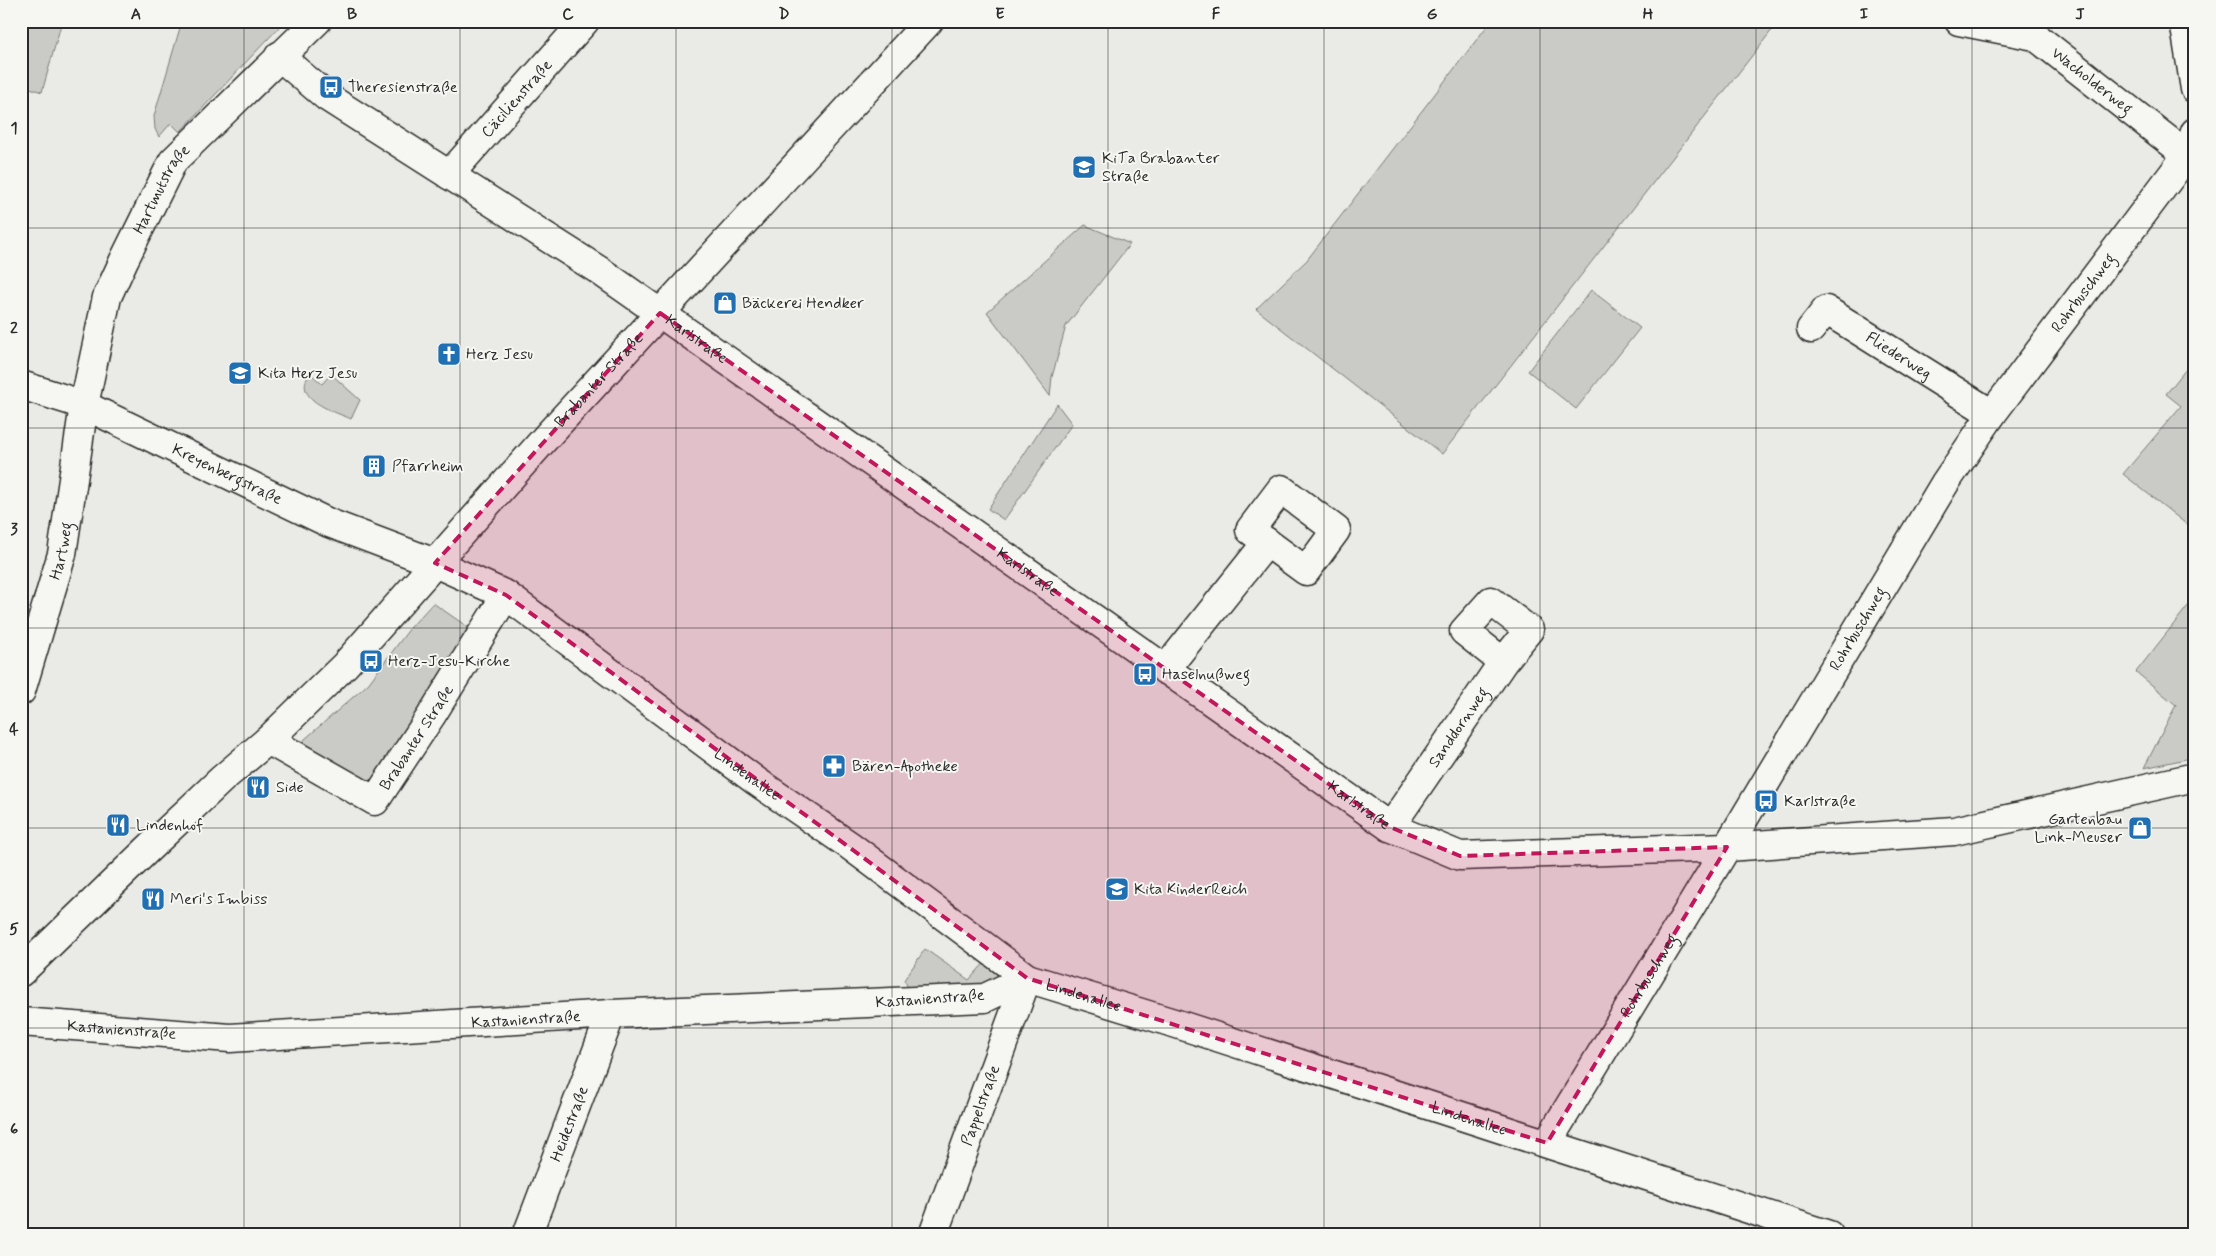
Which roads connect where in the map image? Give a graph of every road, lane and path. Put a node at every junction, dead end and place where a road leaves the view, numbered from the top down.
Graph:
1 (317, 21) edge
2 (585, 21) edge
3 (928, 21) edge
4 (1959, 21) edge
5 (2184, 21) edge
6 (279, 56) junction
7 (2195, 89) edge
8 (2191, 144) edge
9 (449, 175) junction
10 (660, 313) junction
11 (1811, 329) dead end
12 (21, 385) edge
13 (84, 405) junction
14 (1992, 414) junction
15 (1267, 542) dead end
16 (435, 563) junction
17 (506, 595) junction
18 (1503, 662) junction
19 (1166, 670) junction
20 (21, 691) edge
21 (268, 740) junction
22 (2195, 777) edge
23 (1390, 827) junction
24 (1728, 847) junction
25 (21, 972) edge
26 (1027, 978) junction
27 (611, 1014) junction
28 (21, 1022) edge
29 (1546, 1144) junction
30 (527, 1235) edge
31 (934, 1235) edge
32 (1829, 1235) edge

1 - 6 street, Hartmutstraße
2 - 9 street, Cäcilienstraße
3 - 10 street, Brabanter Straße
4 - 8 street, Wacholderweg
5 - 7 street
6 - 9 street
6 - 13 street, Hartmutstraße
8 - 14 street, Rohrbuschweg
9 - 10 street
10 - 16 street, Brabanter Straße
10 - 19 street, Karlstraße
11 - 14 street, Fliederweg
12 - 13 street, Kreyenbergstraße
13 - 16 street, Kreyenbergstraße
13 - 20 street, Hartweg
14 - 24 street, Rohrbuschweg
15 - 19 street
16 - 17 street, Lindenallee
16 - 21 street, Brabanter Straße
17 - 21 street, Brabanter Straße
17 - 26 street, Lindenallee
18 - 18 street, Sanddornweg
18 - 23 street, Sanddornweg
19 - 23 street, Karlstraße
21 - 25 street, Brabanter Straße
22 - 24 street, Karlstraße
23 - 24 street, Karlstraße
24 - 29 street, Rohrbuschweg
26 - 27 street, Kastanienstraße
26 - 29 street, Lindenallee
26 - 31 street, Pappelstraße
27 - 28 street, Kastanienstraße
27 - 30 street, Heidestraße
29 - 32 street, Lindenallee

